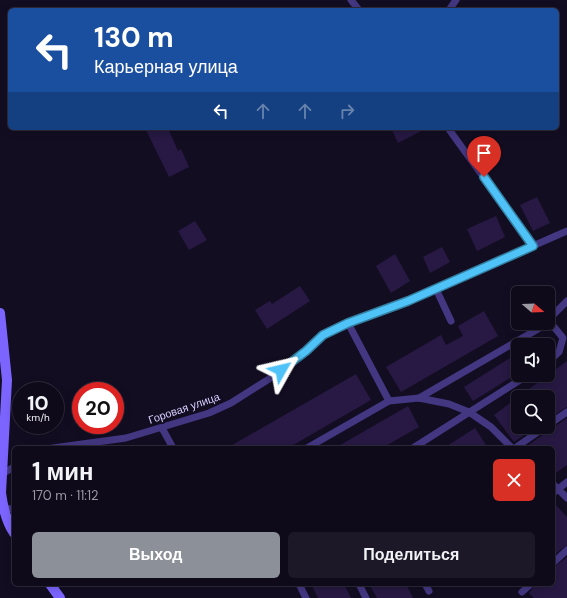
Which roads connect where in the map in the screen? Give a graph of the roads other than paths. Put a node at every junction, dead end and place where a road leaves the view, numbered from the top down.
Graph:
1 (351, 0) edge
2 (357, 8) edge
3 (449, 130) edge
4 (567, 232) edge
5 (533, 246) junction
6 (436, 289) junction
7 (567, 301) edge
8 (0, 313) edge
9 (555, 313) edge
10 (452, 321) dead end
11 (348, 323) junction
12 (555, 328) edge
13 (536, 330) edge
14 (555, 356) edge
15 (517, 382) edge
16 (419, 398) junction
17 (389, 401) junction
18 (469, 412) junction
19 (567, 412) edge
20 (555, 420) edge
21 (162, 428) junction
22 (535, 434) edge
23 (68, 446) edge
24 (172, 446) edge
25 (310, 446) edge
26 (416, 446) edge
27 (510, 446) edge
28 (518, 446) edge
29 (12, 468) edge
30 (2, 474) junction
31 (567, 482) edge
32 (555, 489) edge
33 (567, 498) edge
34 (2, 508) edge
35 (12, 509) edge
36 (12, 512) edge
37 (12, 530) edge
38 (567, 550) edge
39 (555, 561) edge
40 (51, 586) edge
41 (300, 586) edge
42 (359, 586) edge
43 (529, 586) edge
44 (522, 592) dead end
45 (60, 598) edge
46 (306, 598) edge
47 (366, 598) edge

1 - 2 lane
3 - 5 lane
4 - 5 lane, Горовая улица
5 - 6 lane, Горовая улица
6 - 10 lane
6 - 11 lane, Горовая улица
7 - 9 lane
8 - 30 main road
11 - 17 lane
11 - 21 lane, Горовая улица
12 - 14 lane
13 - 16 lane
15 - 18 lane
16 - 17 lane
16 - 18 lane
17 - 25 lane
18 - 26 lane
18 - 27 lane
19 - 20 lane
21 - 23 lane, Горовая улица
21 - 24 lane
22 - 28 lane
29 - 30 lane
30 - 34 main road
31 - 32 lane
32 - 33 lane
34 - 35 lane
34 - 36 lane
34 - 37 main road
38 - 39 lane
40 - 45 main road
41 - 46 lane
42 - 47 lane
43 - 44 lane

